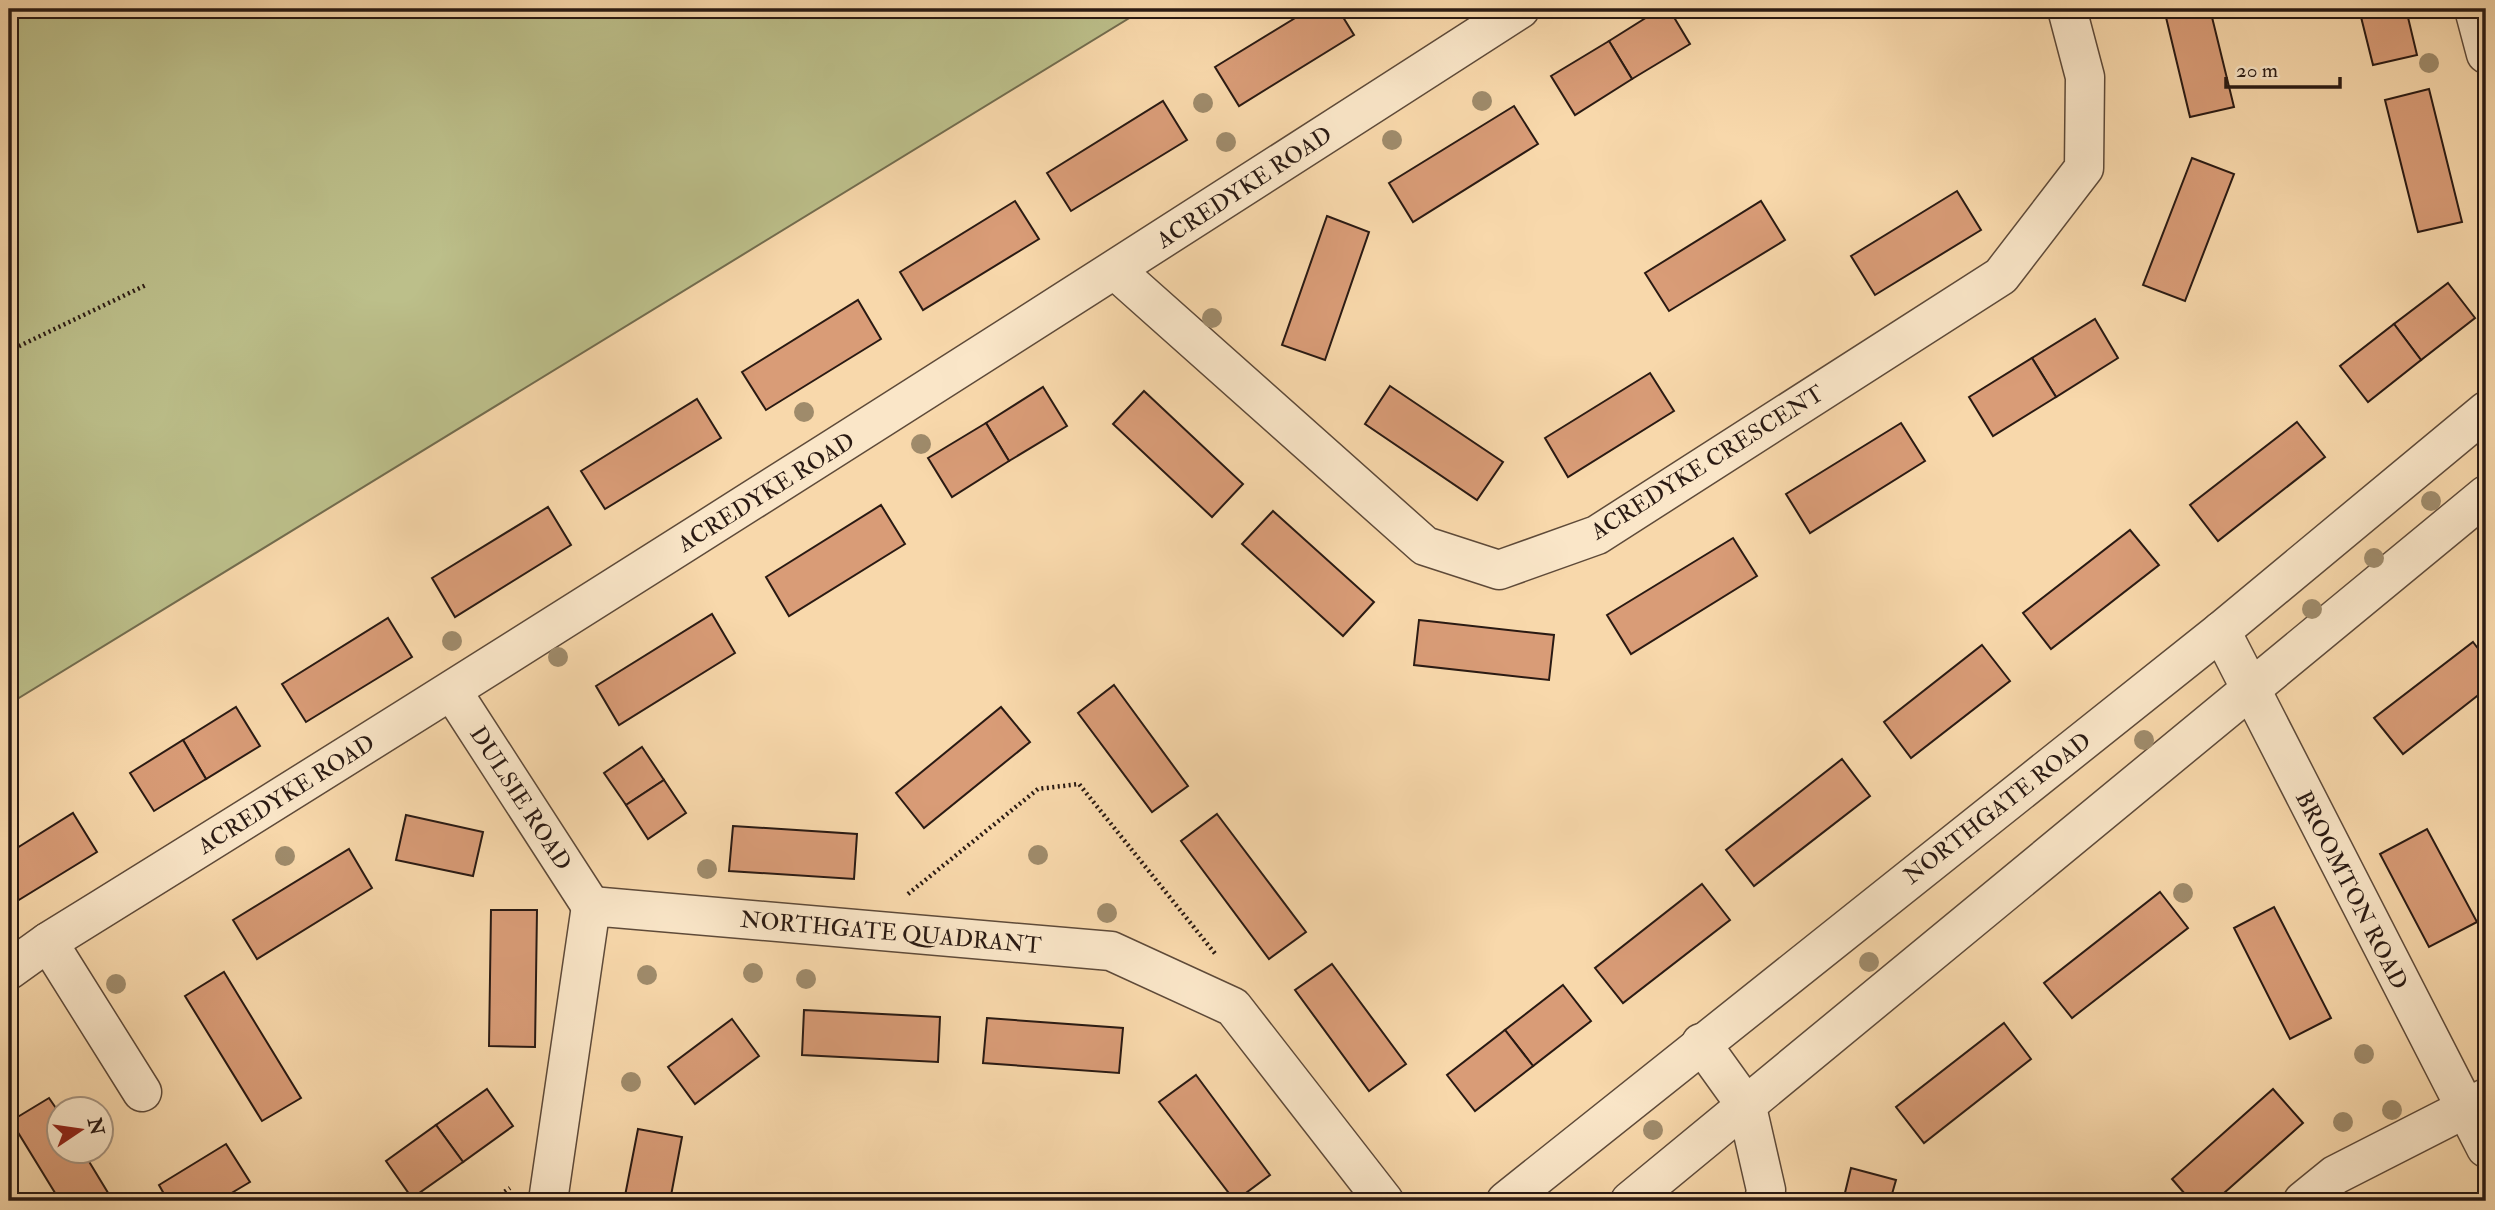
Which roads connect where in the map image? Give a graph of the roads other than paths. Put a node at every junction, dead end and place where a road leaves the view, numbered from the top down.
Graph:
1 (1520, 9) edge
2 (2067, 9) edge
3 (2474, 9) edge
4 (2486, 54) edge
5 (1115, 270) junction
6 (2486, 411) edge
7 (2486, 495) edge
8 (2221, 631) junction
9 (2249, 690) junction
10 (452, 691) junction
11 (591, 906) junction
12 (48, 942) junction
13 (9, 970) edge
14 (1701, 1043) junction
15 (142, 1092) dead end
16 (2475, 1103) edge
17 (1747, 1107) junction
18 (2486, 1148) edge
19 (548, 1201) edge
20 (1384, 1201) edge
21 (1506, 1201) edge
22 (1630, 1201) edge
23 (1764, 1201) edge
24 (2303, 1201) edge

1 - 5 street, ACREDYKE ROAD
2 - 5 street, ACREDYKE CRESCENT
3 - 4 street
5 - 10 street, ACREDYKE ROAD
6 - 8 street, NORTHGATE ROAD
7 - 9 street
8 - 9 street, BROOMTON ROAD
8 - 14 street, NORTHGATE ROAD
9 - 16 street, BROOMTON ROAD
9 - 17 street
10 - 11 street, DULSIE ROAD
10 - 12 street, ACREDYKE ROAD
11 - 19 street
11 - 20 street, NORTHGATE QUADRANT
12 - 13 street, ACREDYKE ROAD
12 - 15 street
14 - 17 street
14 - 21 street, NORTHGATE ROAD
16 - 18 street, BROOMTON ROAD
16 - 24 street
17 - 22 street
17 - 23 street

